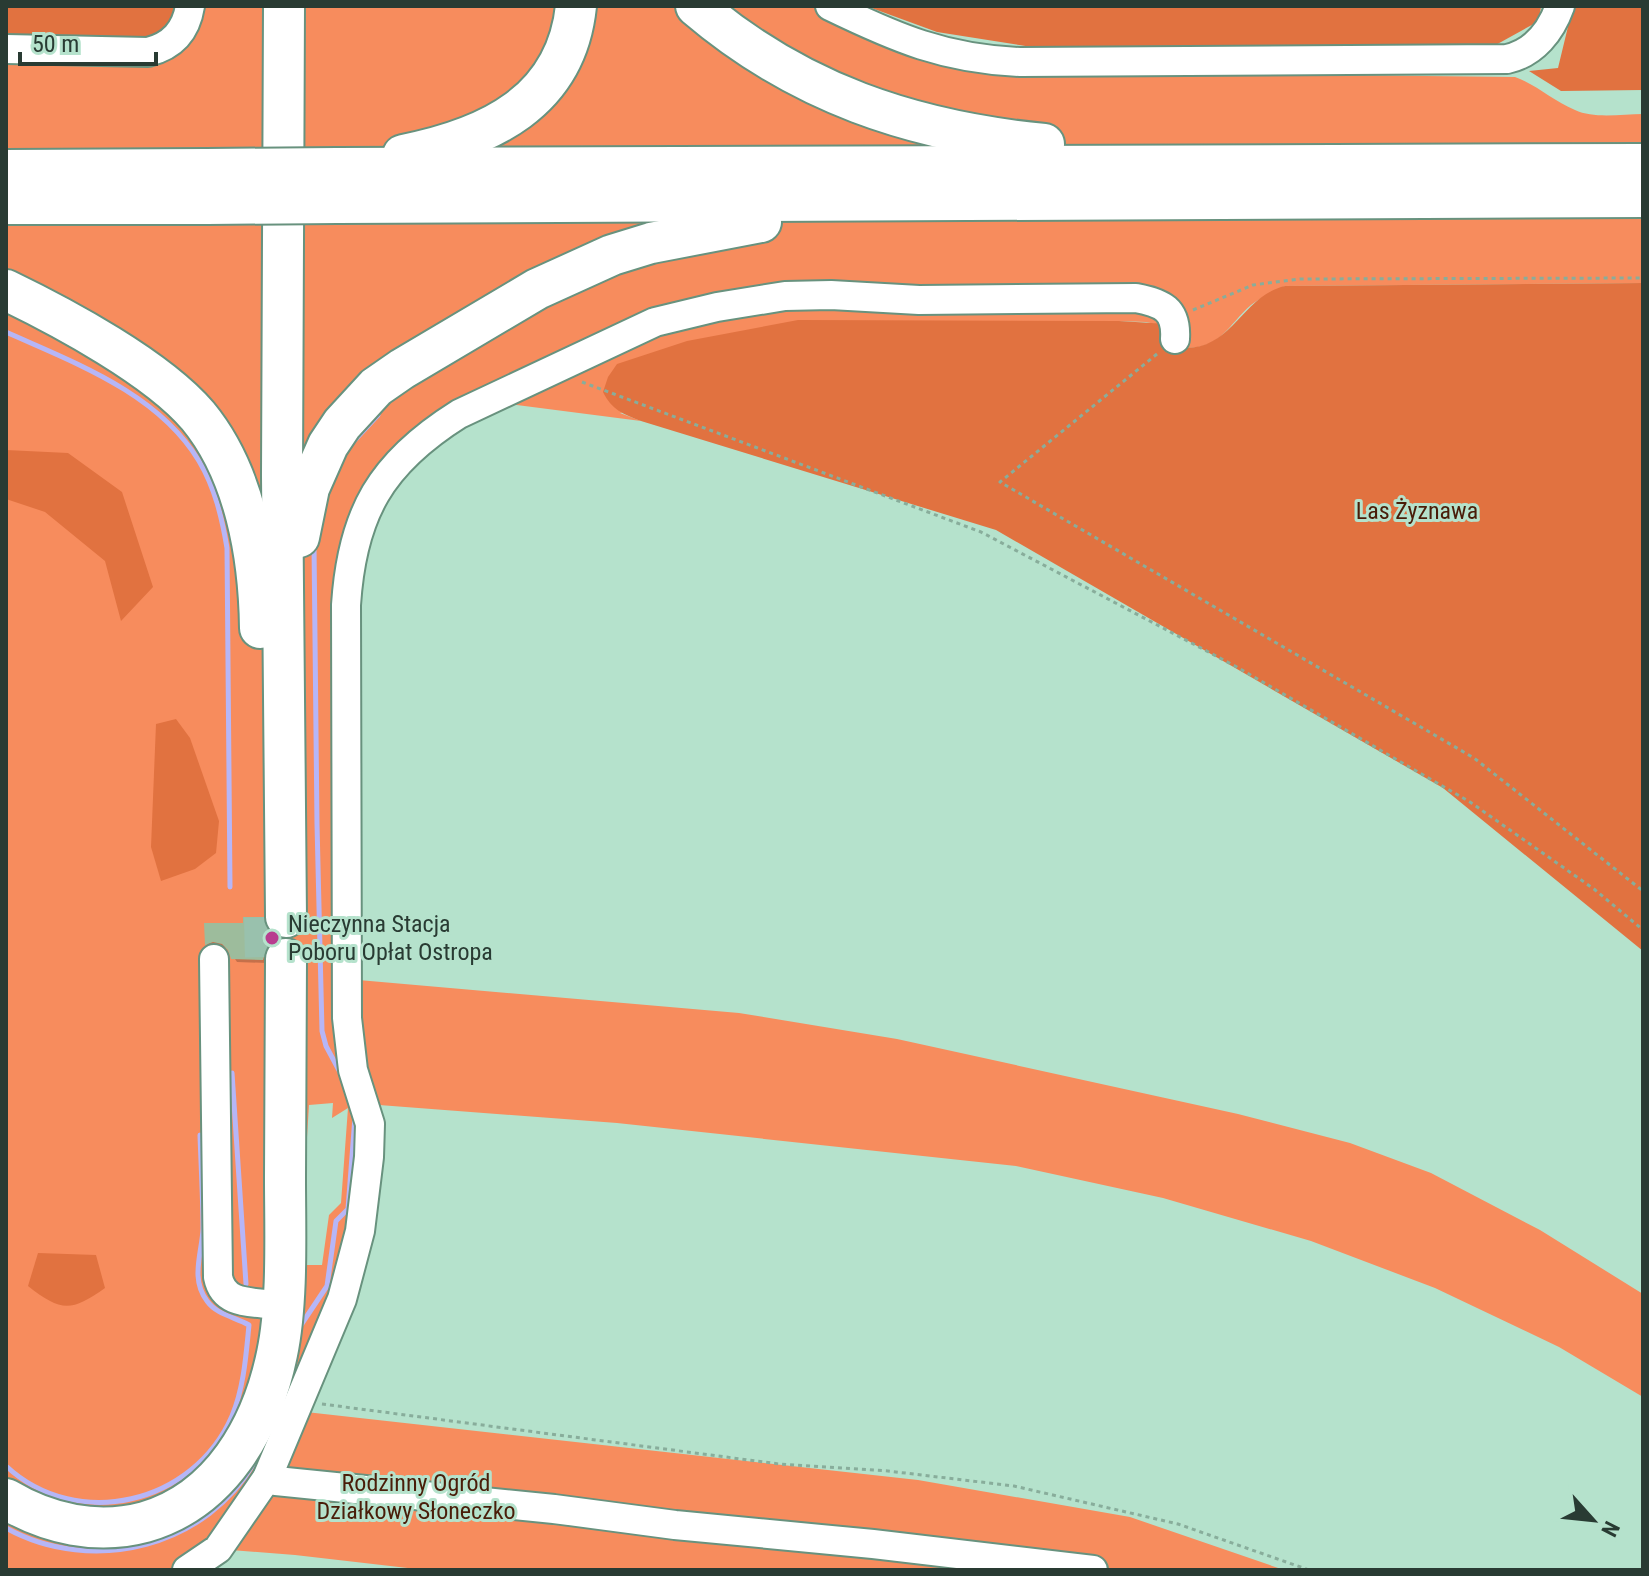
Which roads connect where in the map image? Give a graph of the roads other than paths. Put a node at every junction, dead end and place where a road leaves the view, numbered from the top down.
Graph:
1 (190, 6) edge
2 (263, 6) edge
3 (284, 6) edge
4 (576, 6) edge
5 (696, 6) edge
6 (830, 6) edge
7 (1560, 6) edge
8 (6, 49) edge
9 (1643, 164) edge
10 (1198, 165) junction
11 (6, 170) edge
12 (207, 186) junction
13 (337, 186) junction
14 (1643, 197) edge
15 (892, 202) junction
16 (6, 204) edge
17 (6, 290) edge
18 (1172, 326) road end
19 (272, 608) junction
20 (275, 917) tunnel mouth
21 (214, 959) dead end
22 (267, 1304) junction
23 (281, 1399) junction
24 (267, 1478) junction
25 (6, 1499) edge
26 (187, 1570) edge
27 (1093, 1570) edge

1 - 8 lane
2 - 19 highway
3 - 19 highway
4 - 13 highway
5 - 10 highway
6 - 7 lane
9 - 10 highway
10 - 13 highway
11 - 12 highway
12 - 13 highway, bridge
12 - 16 highway
13 - 15 highway
14 - 15 highway
15 - 19 highway
17 - 19 highway
18 - 23 lane
19 - 20 highway
21 - 22 lane
22 - 23 highway
22 - 23 highway
23 - 24 lane
23 - 25 highway
24 - 26 lane
24 - 27 lane

